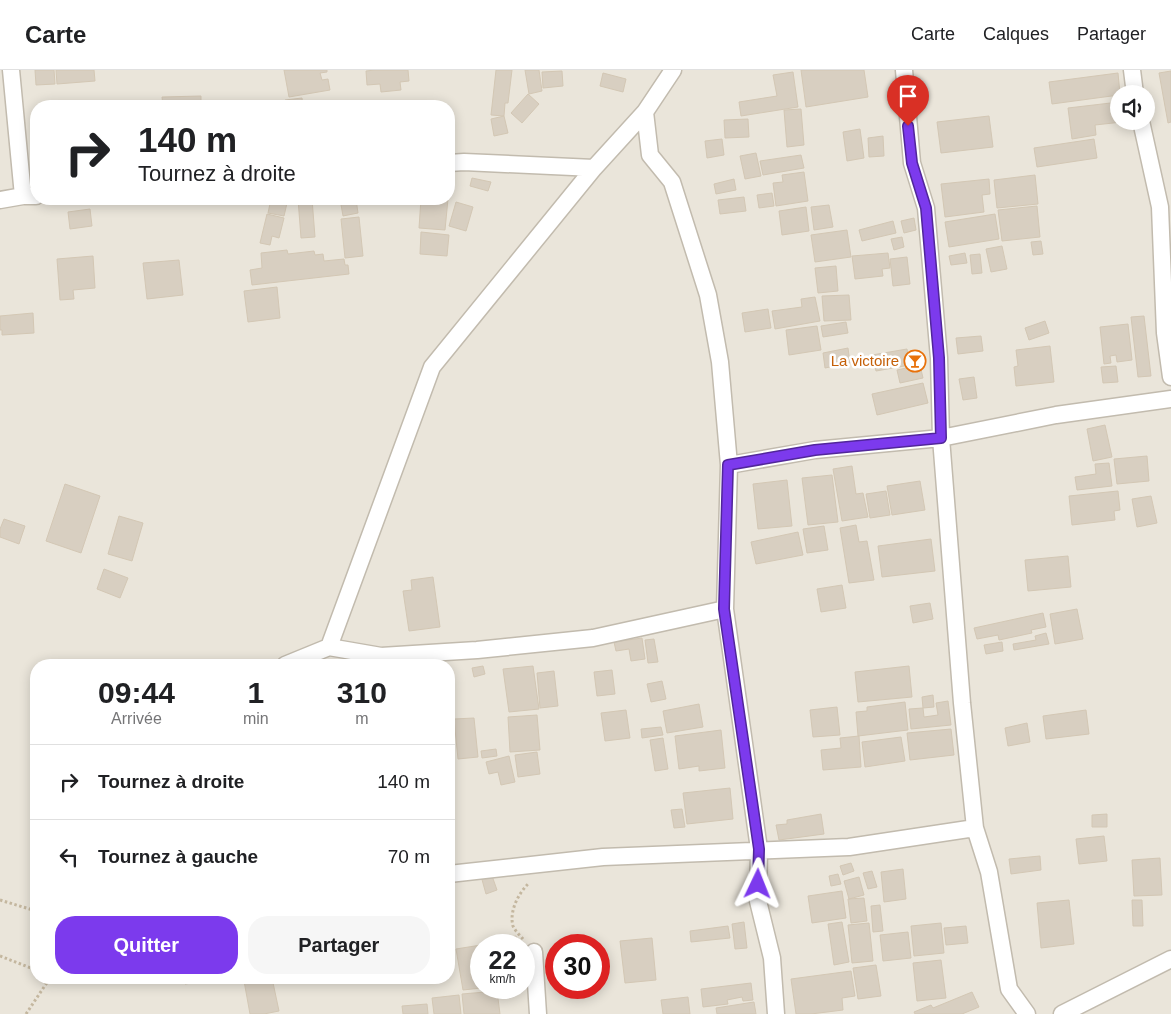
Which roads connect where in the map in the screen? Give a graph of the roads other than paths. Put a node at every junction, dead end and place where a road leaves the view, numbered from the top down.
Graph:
1 (11, 70) edge
2 (673, 70) edge
3 (904, 70) edge
4 (1132, 70) edge
5 (1134, 85) edge
6 (645, 112) junction
7 (1143, 130) edge
8 (455, 163) edge
9 (594, 168) junction
10 (30, 196) edge
11 (0, 200) edge
12 (1171, 377) edge
13 (1171, 400) edge
14 (941, 438) junction
15 (728, 465) junction
16 (724, 609) junction
17 (329, 647) junction
18 (300, 659) edge
19 (975, 828) junction
20 (759, 849) junction
21 (455, 873) edge
22 (1171, 959) edge
23 (535, 968) edge
24 (538, 1014) edge
25 (776, 1014) edge
26 (1027, 1014) edge
27 (1062, 1014) edge

1 - 10 street
2 - 6 street
3 - 14 street
4 - 5 street
6 - 9 street
6 - 15 street
7 - 12 street
8 - 9 street
9 - 17 street
10 - 11 street
13 - 14 street
14 - 15 street
14 - 19 street
15 - 16 street
16 - 17 street
16 - 20 street
17 - 18 street
19 - 20 street
19 - 26 street
20 - 21 street
20 - 25 street
22 - 27 street
23 - 24 street

